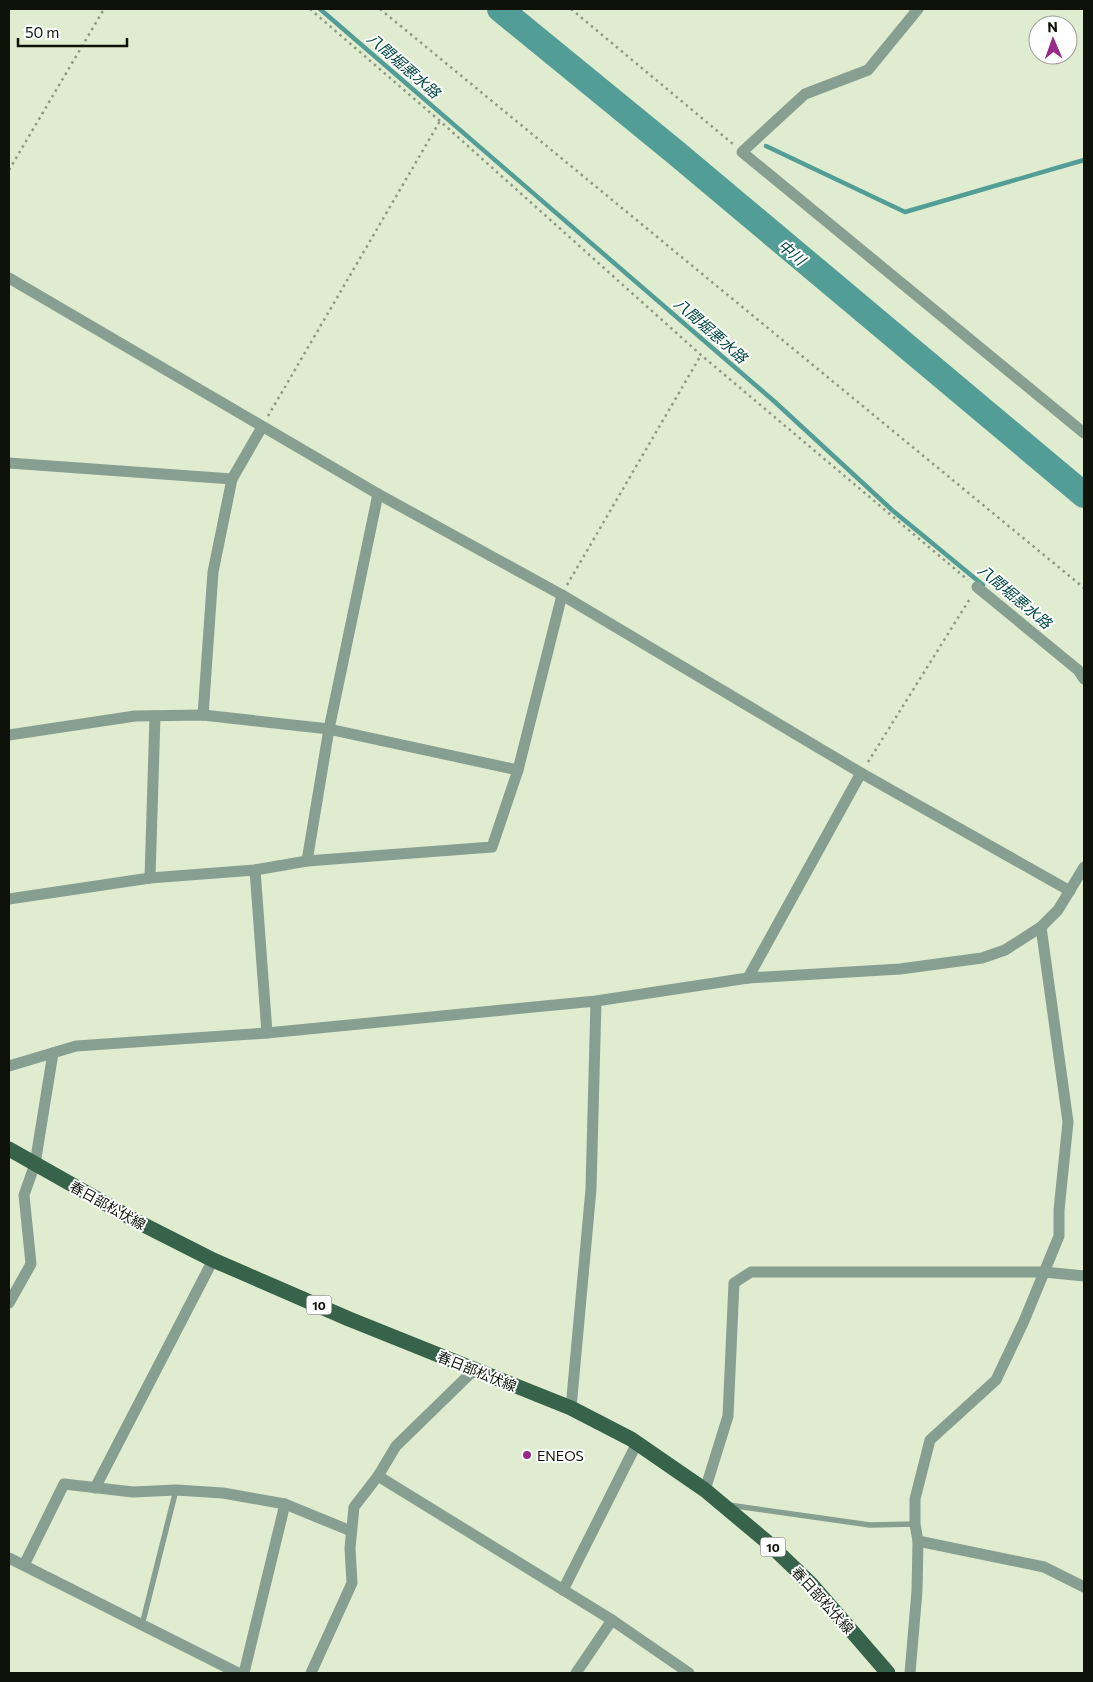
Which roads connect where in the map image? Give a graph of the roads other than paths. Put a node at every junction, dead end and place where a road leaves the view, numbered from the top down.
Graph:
1 (918, 9) edge
2 (9, 278) edge
3 (262, 427) junction
4 (1084, 433) edge
5 (9, 463) edge
6 (232, 479) junction
7 (378, 494) junction
8 (977, 588) road end
9 (562, 595) junction
10 (1084, 679) edge
11 (203, 715) junction
12 (155, 716) junction
13 (329, 729) junction
14 (9, 735) edge
15 (518, 770) junction
16 (861, 773) junction
17 (307, 861) junction
18 (1084, 867) edge
19 (255, 870) junction
20 (150, 878) junction
21 (1070, 891) junction
22 (9, 899) edge
23 (1041, 927) junction
24 (748, 978) junction
25 (596, 1001) junction
26 (267, 1033) junction
27 (53, 1052) junction
28 (9, 1066) edge
29 (9, 1150) edge
30 (35, 1164) junction
31 (213, 1260) junction
32 (1044, 1272) junction
33 (1084, 1276) edge
34 (9, 1303) edge
35 (474, 1370) junction
36 (571, 1408) junction
37 (637, 1443) junction
38 (378, 1476) junction
39 (95, 1488) junction
40 (176, 1490) junction
41 (705, 1490) junction
42 (286, 1504) junction
43 (722, 1504) junction
44 (915, 1524) junction
45 (352, 1531) junction
46 (918, 1542) junction
47 (9, 1558) edge
48 (24, 1565) junction
49 (1084, 1587) edge
50 (563, 1590) junction
51 (612, 1620) junction
52 (142, 1625) junction
53 (238, 1673) edge
54 (244, 1673) edge
55 (311, 1673) edge
56 (576, 1673) edge
57 (689, 1673) edge
58 (888, 1673) edge
59 (910, 1673) edge

1 - 4 street
2 - 3 street
3 - 6 street
3 - 7 street
5 - 6 street
6 - 11 street
7 - 9 street
7 - 13 street
8 - 10 street
9 - 15 street
9 - 16 street
11 - 12 street
11 - 13 street
12 - 14 street
12 - 20 street
13 - 15 street
13 - 17 street
15 - 17 street
16 - 21 street
16 - 24 street
17 - 19 street
18 - 21 street
19 - 20 street
19 - 26 street
20 - 22 street
21 - 23 street
23 - 24 street
23 - 32 street
24 - 25 street
25 - 26 street
25 - 36 street
26 - 27 street
27 - 28 street
27 - 30 street
29 - 30 main road, 春日部松伏線 / 10
30 - 31 main road, 春日部松伏線 / 10
30 - 34 street
31 - 35 main road, 春日部松伏線 / 10
31 - 39 street
32 - 33 street
32 - 41 street
32 - 44 street
35 - 36 main road, 春日部松伏線 / 10
35 - 38 street
36 - 37 main road, 春日部松伏線 / 10
37 - 41 main road, 春日部松伏線 / 10
37 - 50 street
38 - 45 street
38 - 50 street
39 - 40 street
39 - 48 street
40 - 42 street
40 - 52 lane
41 - 43 main road, 春日部松伏線 / 10
42 - 45 street
42 - 54 street
43 - 44 lane
43 - 58 main road, 春日部松伏線 / 10
44 - 46 street
45 - 55 street
46 - 49 street
46 - 59 street
47 - 48 street
48 - 52 street
50 - 51 street
51 - 56 street
51 - 57 street
52 - 53 street

